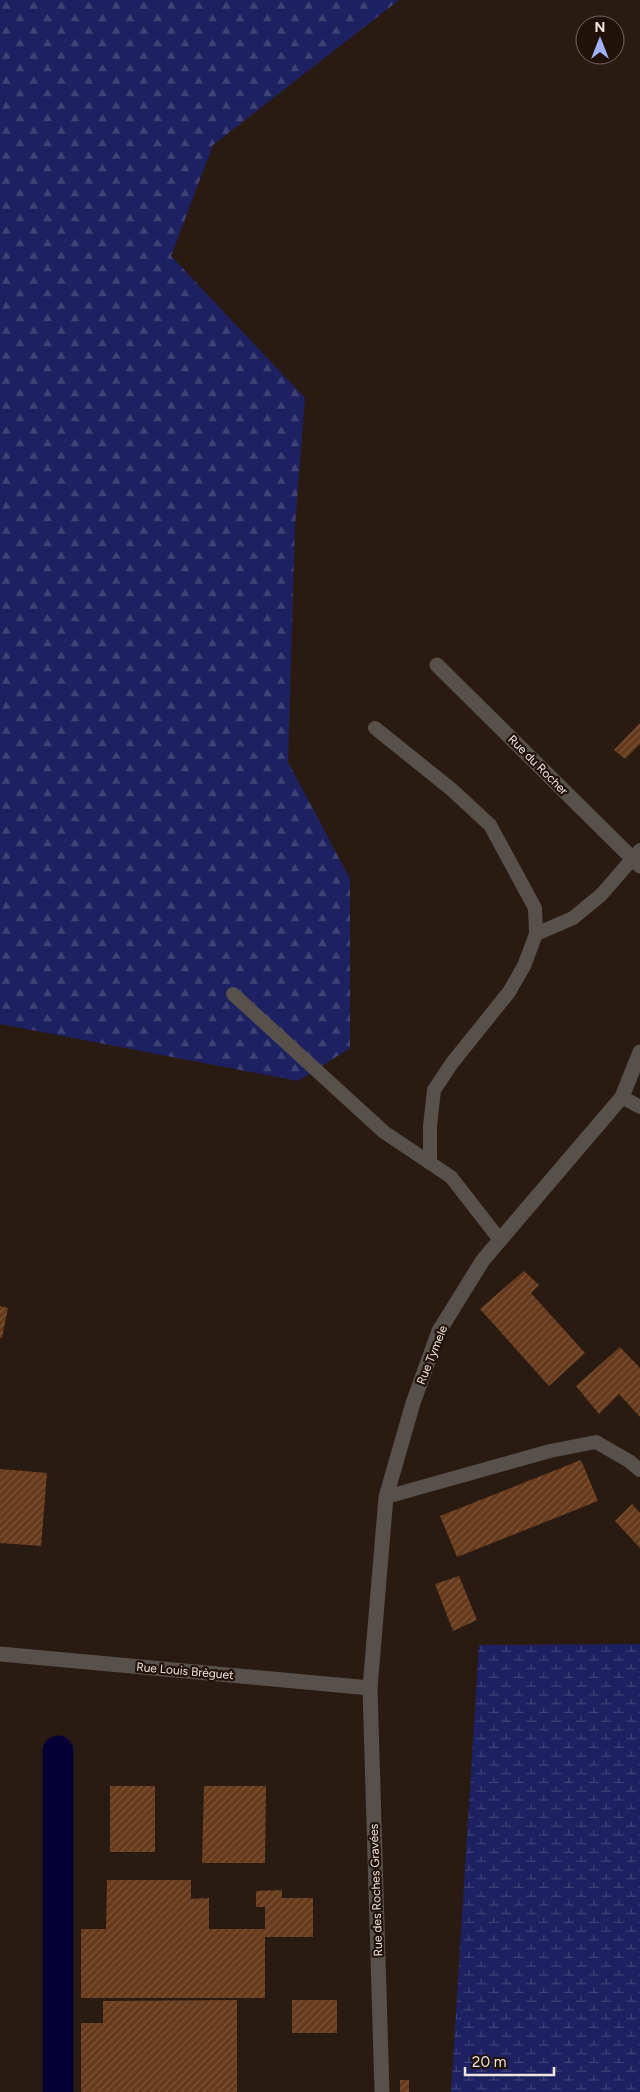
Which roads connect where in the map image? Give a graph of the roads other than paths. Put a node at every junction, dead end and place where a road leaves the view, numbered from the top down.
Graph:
1 (437, 665) dead end
2 (374, 728) dead end
3 (638, 858) edge
4 (536, 934) junction
5 (234, 994) dead end
6 (640, 1052) edge
7 (622, 1097) junction
8 (640, 1107) edge
9 (430, 1163) junction
10 (500, 1240) junction
11 (640, 1470) edge
12 (386, 1498) junction
13 (0, 1654) edge
14 (370, 1688) junction
15 (382, 2092) edge

1 - 3 street, Rue du Rocher
2 - 4 lane
3 - 4 lane
4 - 9 lane
5 - 9 lane
6 - 7 street, Rue Tymele
7 - 8 lane
7 - 10 street, Rue Tymele
9 - 10 lane
10 - 12 street, Rue Tymele
11 - 12 lane
12 - 14 street, Rue Tymele
13 - 14 street, Rue Louis Brèguet
14 - 15 street, Rue des Roches Gravées

